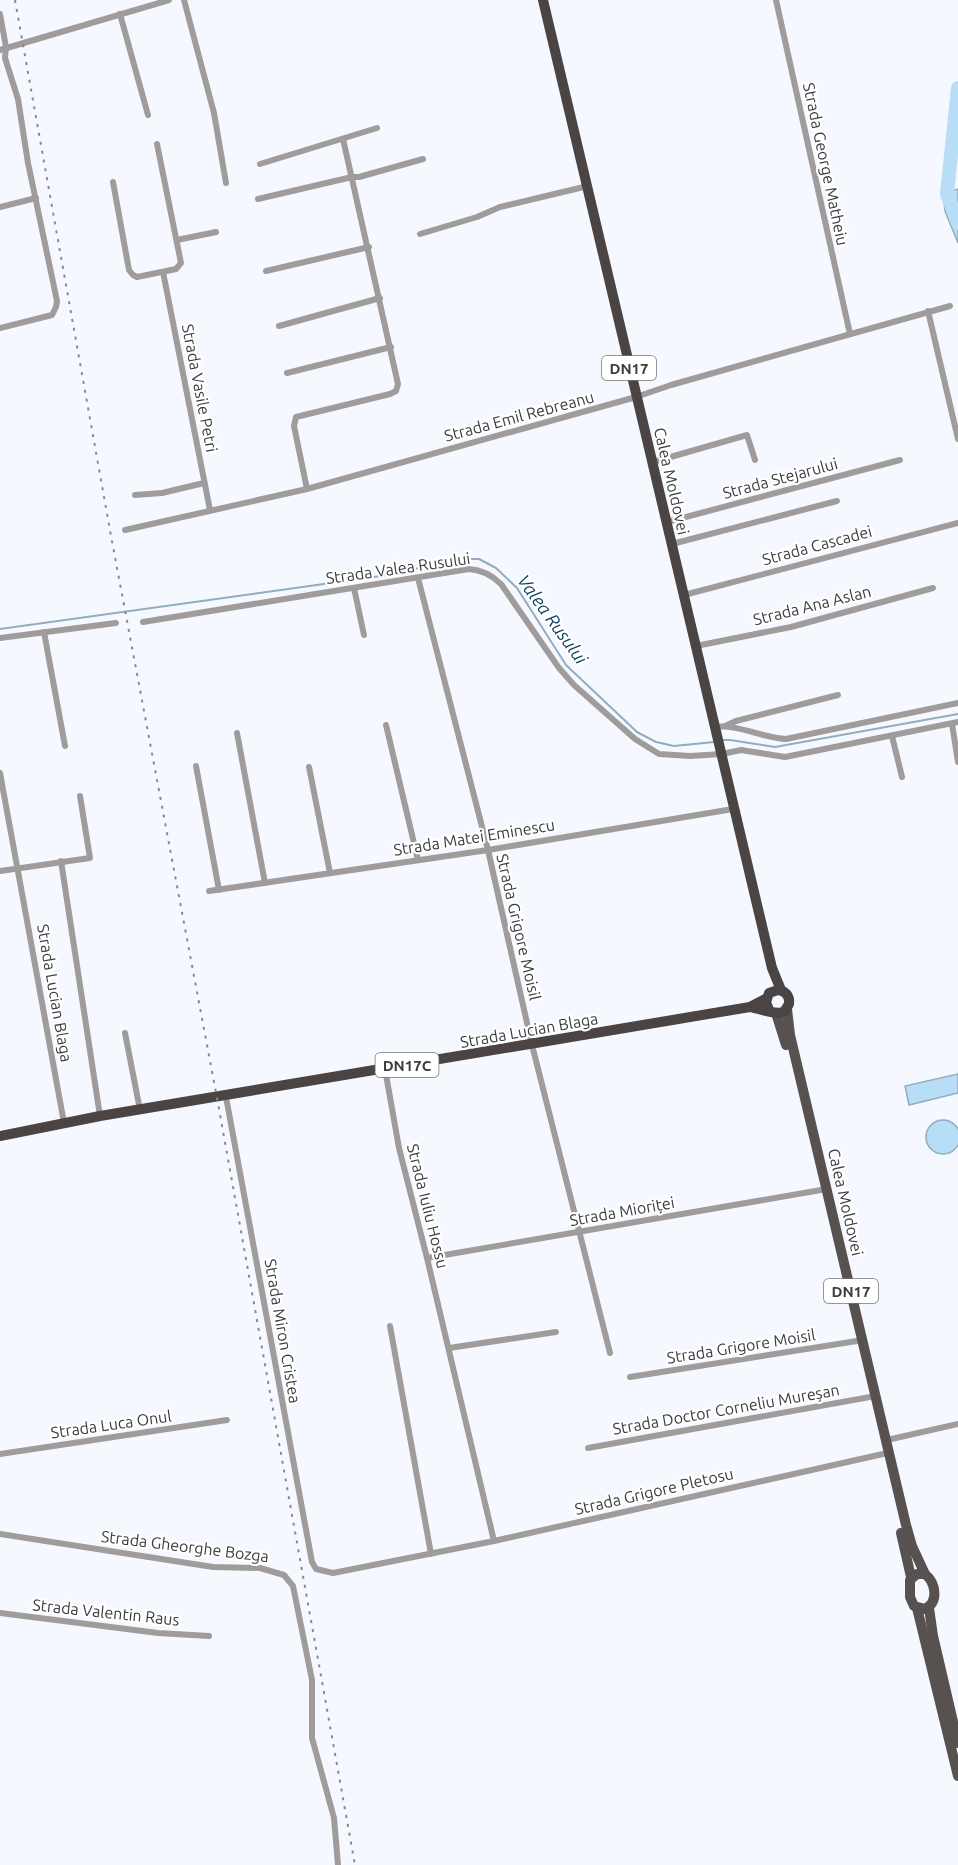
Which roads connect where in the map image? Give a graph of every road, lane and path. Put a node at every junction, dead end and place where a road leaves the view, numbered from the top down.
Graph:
1 (169, 0) edge
2 (184, 0) edge
3 (543, 0) edge
4 (776, 0) edge
5 (0, 14) edge
6 (120, 14) junction
7 (3, 48) edge
8 (148, 116) dead end
9 (377, 128) dead end
10 (343, 139) junction
11 (158, 144) dead end
12 (423, 159) dead end
13 (260, 164) dead end
14 (352, 177) junction
15 (113, 182) dead end
16 (225, 183) dead end
17 (588, 186) junction
18 (36, 198) junction
19 (258, 199) dead end
20 (0, 207) edge
21 (216, 232) dead end
22 (420, 234) dead end
23 (177, 240) junction
24 (369, 247) junction
25 (266, 271) dead end
26 (163, 272) junction
27 (380, 298) junction
28 (951, 306) dead end
29 (928, 311) junction
30 (279, 326) dead end
31 (0, 328) edge
32 (850, 334) junction
33 (391, 347) junction
34 (287, 373) dead end
35 (636, 397) junction
36 (958, 439) edge
37 (755, 460) dead end
38 (900, 460) dead end
39 (653, 462) junction
40 (204, 483) junction
41 (307, 489) junction
42 (135, 495) dead end
43 (837, 501) dead end
44 (210, 510) junction
45 (667, 522) junction
46 (958, 523) edge
47 (125, 530) dead end
48 (672, 544) junction
49 (418, 578) junction
50 (354, 588) junction
51 (933, 588) dead end
52 (684, 595) junction
53 (143, 622) dead end
54 (116, 623) dead end
55 (44, 632) junction
56 (364, 635) dead end
57 (0, 638) edge
58 (696, 646) junction
59 (838, 695) dead end
60 (958, 703) edge
61 (955, 723) edge
62 (386, 725) dead end
63 (719, 729) junction
64 (237, 733) dead end
65 (892, 736) junction
66 (65, 746) dead end
67 (721, 751) junction
68 (958, 762) edge
69 (196, 766) dead end
70 (309, 767) dead end
71 (0, 773) edge
72 (902, 777) dead end
73 (80, 796) dead end
74 (733, 809) junction
75 (488, 850) junction
76 (418, 860) junction
77 (61, 861) junction
78 (18, 869) junction
79 (0, 872) edge
80 (330, 873) junction
81 (265, 883) junction
82 (219, 890) junction
83 (209, 891) dead end
84 (772, 969) junction
85 (781, 990) junction
86 (768, 996) junction
87 (750, 1007) junction
88 (787, 1009) junction
89 (773, 1012) junction
90 (125, 1033) dead end
91 (532, 1045) junction
92 (385, 1069) junction
93 (226, 1097) junction
94 (140, 1110) junction
95 (100, 1116) junction
96 (64, 1123) junction
97 (0, 1136) edge
98 (821, 1190) junction
99 (579, 1232) junction
100 (428, 1258) junction
101 (390, 1326) dead end
102 (556, 1332) dead end
103 (857, 1341) junction
104 (449, 1348) junction
105 (610, 1353) dead end
106 (630, 1377) dead end
107 (870, 1397) junction
108 (957, 1416) edge
109 (227, 1420) dead end
110 (958, 1424) edge
111 (887, 1440) junction
112 (588, 1448) dead end
113 (0, 1454) edge
114 (883, 1454) junction
115 (0, 1534) edge
116 (494, 1541) junction
117 (431, 1554) junction
118 (316, 1569) joint
119 (925, 1574) junction
120 (911, 1577) junction
121 (917, 1608) junction
122 (929, 1608) junction
123 (0, 1613) edge
124 (210, 1636) dead end
125 (958, 1743) edge
126 (958, 1776) edge
127 (338, 1865) edge

1 - 6 street
2 - 16 street
3 - 17 highway, Calea Moldovei / DN17
4 - 32 street, Strada George Matheiu
5 - 7 street
6 - 7 street
6 - 8 street
7 - 18 street
9 - 10 street
10 - 13 street
10 - 14 street
11 - 23 street
12 - 14 street
14 - 19 street
14 - 24 street
15 - 26 street
17 - 22 street
17 - 35 highway, Calea Moldovei / DN17
18 - 20 street
18 - 31 street
21 - 23 street
23 - 26 street
24 - 25 street
24 - 27 street
26 - 40 street, Strada Vasile Petri
27 - 30 street
27 - 33 street
28 - 29 street, Strada Emil Rebreanu
29 - 32 street, Strada Emil Rebreanu
29 - 36 street
32 - 35 street, Strada Emil Rebreanu
33 - 34 street
33 - 41 street
35 - 39 highway, Calea Moldovei / DN17
35 - 41 street, Strada Emil Rebreanu
37 - 39 street
38 - 45 street, Strada Stejarului
39 - 45 highway, Calea Moldovei / DN17
40 - 42 street
40 - 44 street, Strada Vasile Petri
41 - 44 street, Strada Emil Rebreanu
43 - 48 street
44 - 47 street, Strada Emil Rebreanu
45 - 48 highway, Calea Moldovei / DN17
46 - 52 street, Strada Cascadei
48 - 52 highway, Calea Moldovei / DN17
49 - 50 street, Strada Valea Rusului
49 - 67 street, Strada Valea Rusului
49 - 75 street, Strada Grigore Moisil
50 - 53 street, Strada Valea Rusului
50 - 56 street
51 - 58 street, Strada Ana Aslan
52 - 58 highway, Calea Moldovei / DN17
54 - 55 street
55 - 57 street
55 - 66 street
58 - 63 highway, Calea Moldovei / DN17
59 - 63 street
60 - 63 street
61 - 65 street, Strada Valea Rusului
61 - 68 street
62 - 76 street
63 - 67 highway, Calea Moldovei / DN17
64 - 81 street
65 - 67 street, Strada Valea Rusului
65 - 72 street
67 - 74 highway, Calea Moldovei / DN17
69 - 82 street
70 - 80 street
71 - 78 street, Strada Lucian Blaga
73 - 77 street
74 - 75 street, Strada Matei Eminescu
74 - 84 highway, Calea Moldovei / DN17
75 - 76 street, Strada Matei Eminescu
75 - 91 street, Strada Grigore Moisil
76 - 80 street, Strada Matei Eminescu
77 - 78 street
77 - 95 street, Strada Lucian Blaga
78 - 79 street
78 - 96 street, Strada Lucian Blaga
80 - 81 street, Strada Matei Eminescu
81 - 82 street, Strada Matei Eminescu
82 - 83 street, Strada Matei Eminescu
84 - 85 highway, Calea Moldovei / DN17
84 - 86 highway, Calea Moldovei / DN17
85 - 86 highway
85 - 88 highway, DN17
86 - 87 highway, Strada Lucian Blaga / DN17C
86 - 89 highway, DN17
87 - 89 highway, Strada Lucian Blaga / DN17C
87 - 91 highway, Strada Lucian Blaga / DN17C
88 - 89 highway
88 - 111 main road, Calea Moldovei / DN17
89 - 98 main road, Calea Moldovei / DN17
90 - 94 street
91 - 92 highway, Strada Lucian Blaga / DN17C
91 - 99 street, Strada Grigore Moisil
92 - 93 highway, Strada Lucian Blaga / DN17C
92 - 100 street, Strada Iuliu Hossu
93 - 94 highway, Strada Lucian Blaga / DN17C
93 - 118 street, Strada Miron Cristea
94 - 95 highway, Strada Lucian Blaga / DN17C
95 - 96 highway, Strada Lucian Blaga / DN17C
96 - 97 highway, Strada Lucian Blaga / DN17C
98 - 99 street, Strada Mioriței
98 - 103 main road, Calea Moldovei / DN17
99 - 100 street, Strada Mioriței
99 - 105 street, Strada Grigore Moisil
100 - 104 street, Strada Iuliu Hossu
101 - 117 street
102 - 104 street
103 - 106 street, Strada Grigore Moisil
103 - 107 main road, Calea Moldovei / DN17
104 - 116 street, Strada Iuliu Hossu
107 - 112 street, Strada Doctor Corneliu Mureșan
107 - 114 main road, Calea Moldovei / DN17
108 - 110 street
109 - 113 street, Strada Luca Onul
110 - 111 street
111 - 119 main road, Calea Moldovei / DN17
114 - 116 street, Strada Grigore Pletosu
114 - 120 main road, Calea Moldovei / DN17
115 - 127 street, Strada Gheorghe Bozga
116 - 117 street, Strada Grigore Pletosu
117 - 118 street, Strada Grigore Pletosu
119 - 120 main road
119 - 122 main road
120 - 121 main road
121 - 122 main road
121 - 126 main road
122 - 125 main road
123 - 124 street, Strada Valentin Raus

